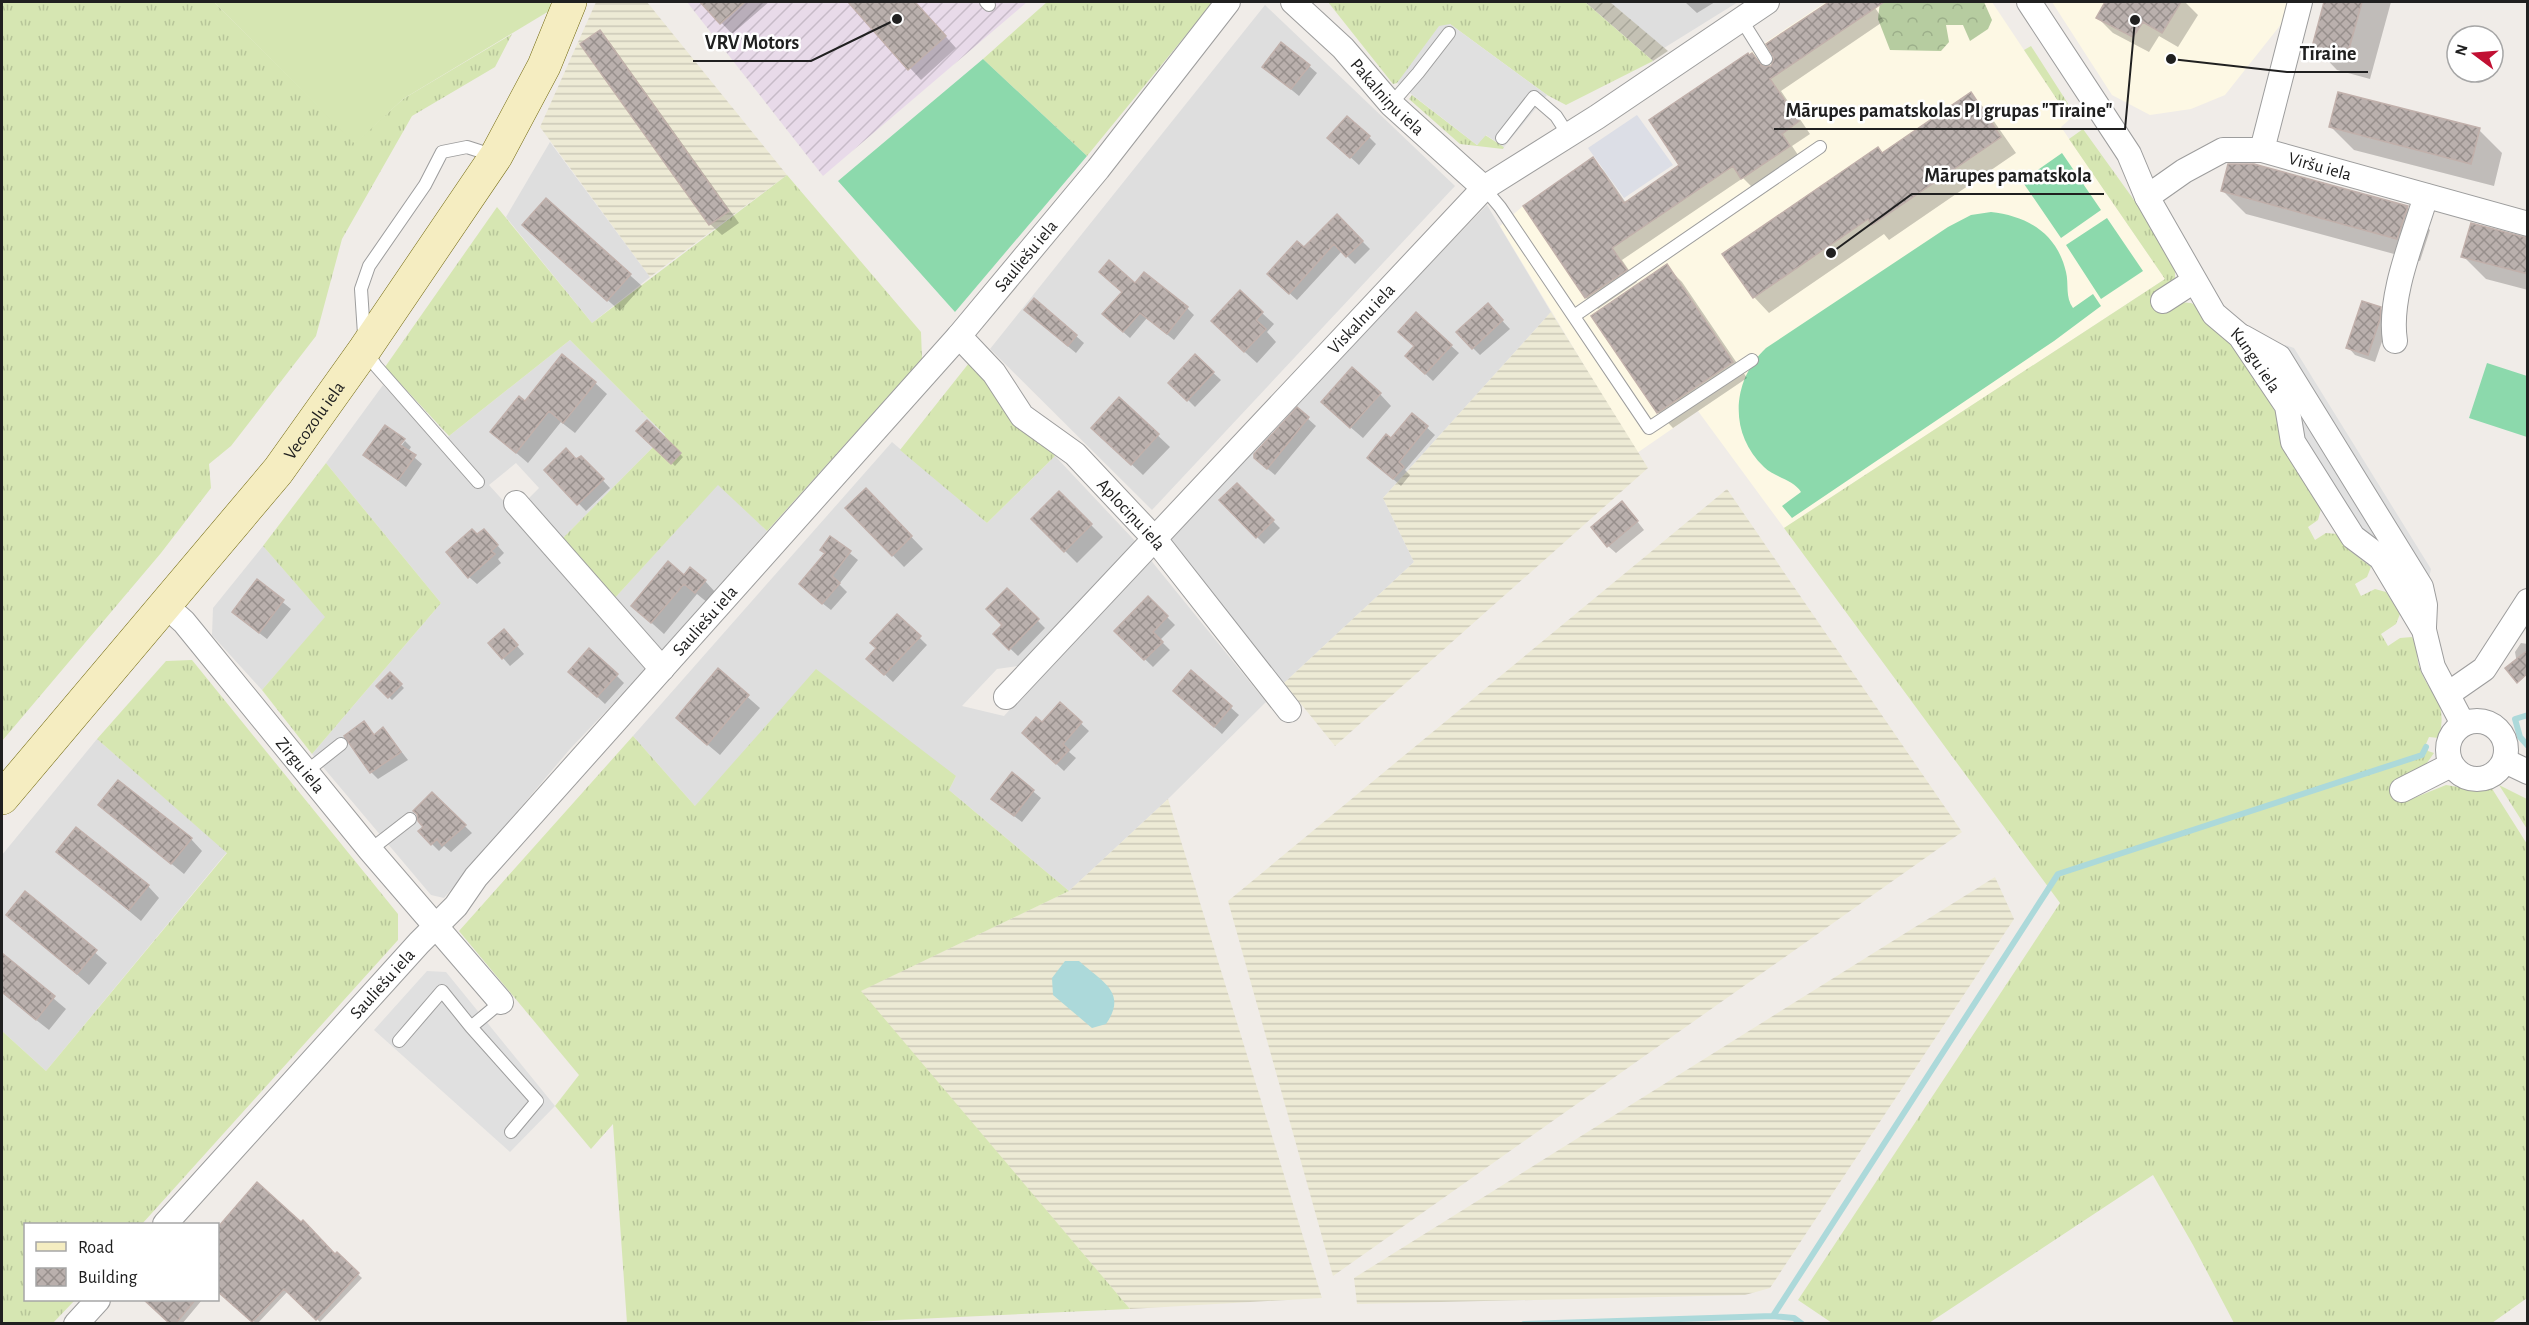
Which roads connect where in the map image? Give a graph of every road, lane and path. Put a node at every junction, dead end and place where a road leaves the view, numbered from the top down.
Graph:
1 (570, 2) edge
2 (1228, 2) edge
3 (1293, 2) edge
4 (1767, 2) edge
5 (2029, 2) edge
6 (2300, 2) edge
7 (1741, 19) junction
8 (1449, 33) dead end
9 (1766, 59) dead end
10 (1391, 104) junction
11 (1569, 136) junction
12 (1502, 138) dead end
13 (1820, 147) dead end
14 (2262, 150) junction
15 (496, 156) junction
16 (1484, 188) junction
17 (2426, 196) junction
18 (2147, 197) junction
19 (2528, 224) edge
20 (2194, 281) junction
21 (2163, 301) dead end
22 (1574, 316) junction
23 (959, 336) junction
24 (2241, 336) junction
25 (2395, 341) dead end
26 (365, 350) junction
27 (1752, 360) dead end
28 (478, 482) dead end
29 (516, 503) dead end
30 (1154, 538) junction
31 (2528, 601) edge
32 (165, 605) junction
33 (2424, 630) junction
34 (662, 669) junction
35 (2448, 694) junction
36 (1006, 697) dead end
37 (1289, 710) dead end
38 (2463, 724) junction
39 (341, 744) dead end
40 (2505, 761) junction
41 (2451, 765) junction
42 (307, 771) junction
43 (2528, 772) edge
44 (2402, 790) dead end
45 (2, 798) edge
46 (410, 819) dead end
47 (370, 850) junction
48 (437, 926) junction
49 (501, 1002) joint
50 (471, 1027) junction
51 (399, 1041) dead end
52 (511, 1132) dead end
53 (166, 1223) edge
54 (96, 1301) edge
55 (76, 1323) edge

1 - 15 street, Vecozolu iela
2 - 23 street, Sauliešu iela
3 - 10 street, Pakalniņu iela
4 - 7 street, Viskalnu iela
5 - 18 street, Kungu iela
6 - 14 street
7 - 9 lane
7 - 11 street, Viskalnu iela
8 - 10 lane
10 - 16 street, Pakalniņu iela
11 - 12 lane
11 - 16 street, Viskalnu iela
13 - 22 lane
14 - 17 street, Viršu iela
14 - 18 street, Viršu iela
15 - 26 street, Vecozolu iela
15 - 26 lane
16 - 22 lane
16 - 30 street, Viskalnu iela
17 - 19 street, Viršu iela
17 - 25 street
18 - 20 street, Kungu iela
20 - 21 street
20 - 24 street, Kungu iela
22 - 27 lane
23 - 30 street, Aplociņu iela
23 - 34 street, Sauliešu iela
24 - 33 street, Kungu iela
24 - 33 street
26 - 28 lane
26 - 32 street, Vecozolu iela
29 - 34 street
30 - 36 street, Viskalnu iela
30 - 37 street, Aplociņu iela
31 - 35 street
32 - 42 street, Zirgu iela
32 - 45 street, Vecozolu iela
33 - 35 street, Kungu iela
34 - 48 street, Sauliešu iela
35 - 38 street, Kungu iela
38 - 40 street
38 - 41 street
39 - 42 lane
40 - 41 street
40 - 43 street
41 - 44 street
42 - 47 street, Zirgu iela
46 - 47 lane
47 - 48 street, Zirgu iela
48 - 49 street, Zirgu iela
48 - 53 street, Sauliešu iela
49 - 50 lane
50 - 51 lane
50 - 52 lane
54 - 55 street

